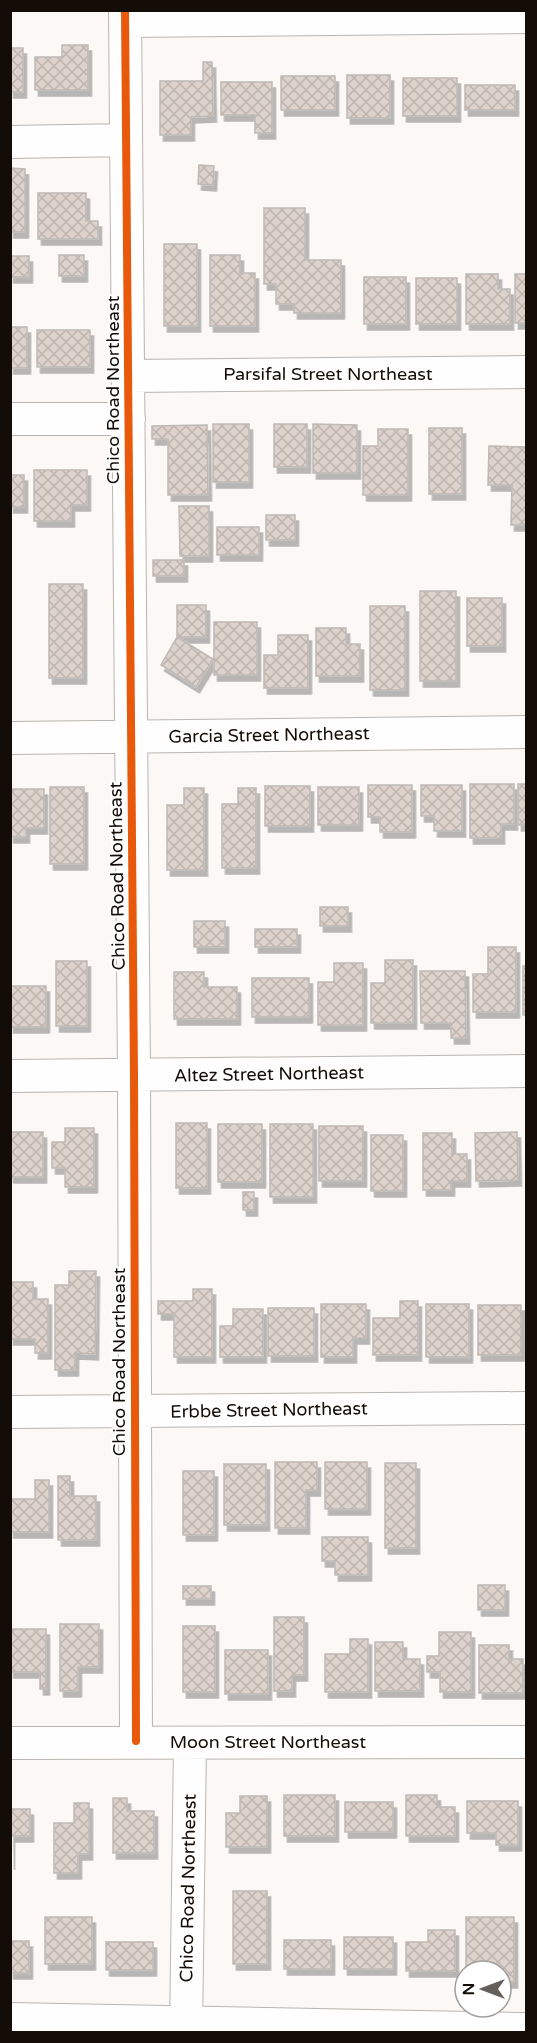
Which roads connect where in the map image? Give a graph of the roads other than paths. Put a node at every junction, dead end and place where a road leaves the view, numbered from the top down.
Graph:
1 (125, 16) edge
2 (526, 16) edge
3 (126, 140) junction
4 (10, 142) edge
5 (526, 372) edge
6 (129, 376) junction
7 (10, 419) edge
8 (129, 419) junction
9 (526, 732) edge
10 (131, 737) junction
11 (10, 738) edge
12 (526, 1071) edge
13 (10, 1076) edge
14 (135, 1076) junction
15 (526, 1408) edge
16 (133, 1412) junction
17 (10, 1413) edge
18 (136, 1741) junction
19 (526, 1742) edge
20 (10, 1743) edge
21 (190, 1743) junction
22 (10, 2019) edge
23 (187, 2028) edge
24 (526, 2029) edge

1 - 2 street
1 - 3 street, Chico Road Northeast
3 - 4 street
3 - 6 street, Chico Road Northeast
5 - 6 street, Parsifal Street Northeast
6 - 8 street, Chico Road Northeast
7 - 8 street
8 - 10 street, Chico Road Northeast
9 - 10 street, Garcia Street Northeast
10 - 11 street, Garcia Street Northeast
10 - 14 street, Chico Road Northeast
12 - 14 street, Altez Street Northeast
13 - 14 street, Altez Street Northeast
14 - 16 street, Chico Road Northeast
15 - 16 street, Erbbe Street Northeast
16 - 17 street, Erbbe Street Northeast
16 - 18 street, Chico Road Northeast
18 - 20 street, Moon Street Northeast
18 - 21 street, Moon Street Northeast
19 - 21 street, Moon Street Northeast
21 - 23 street, Chico Road Northeast
22 - 23 street
23 - 24 street

